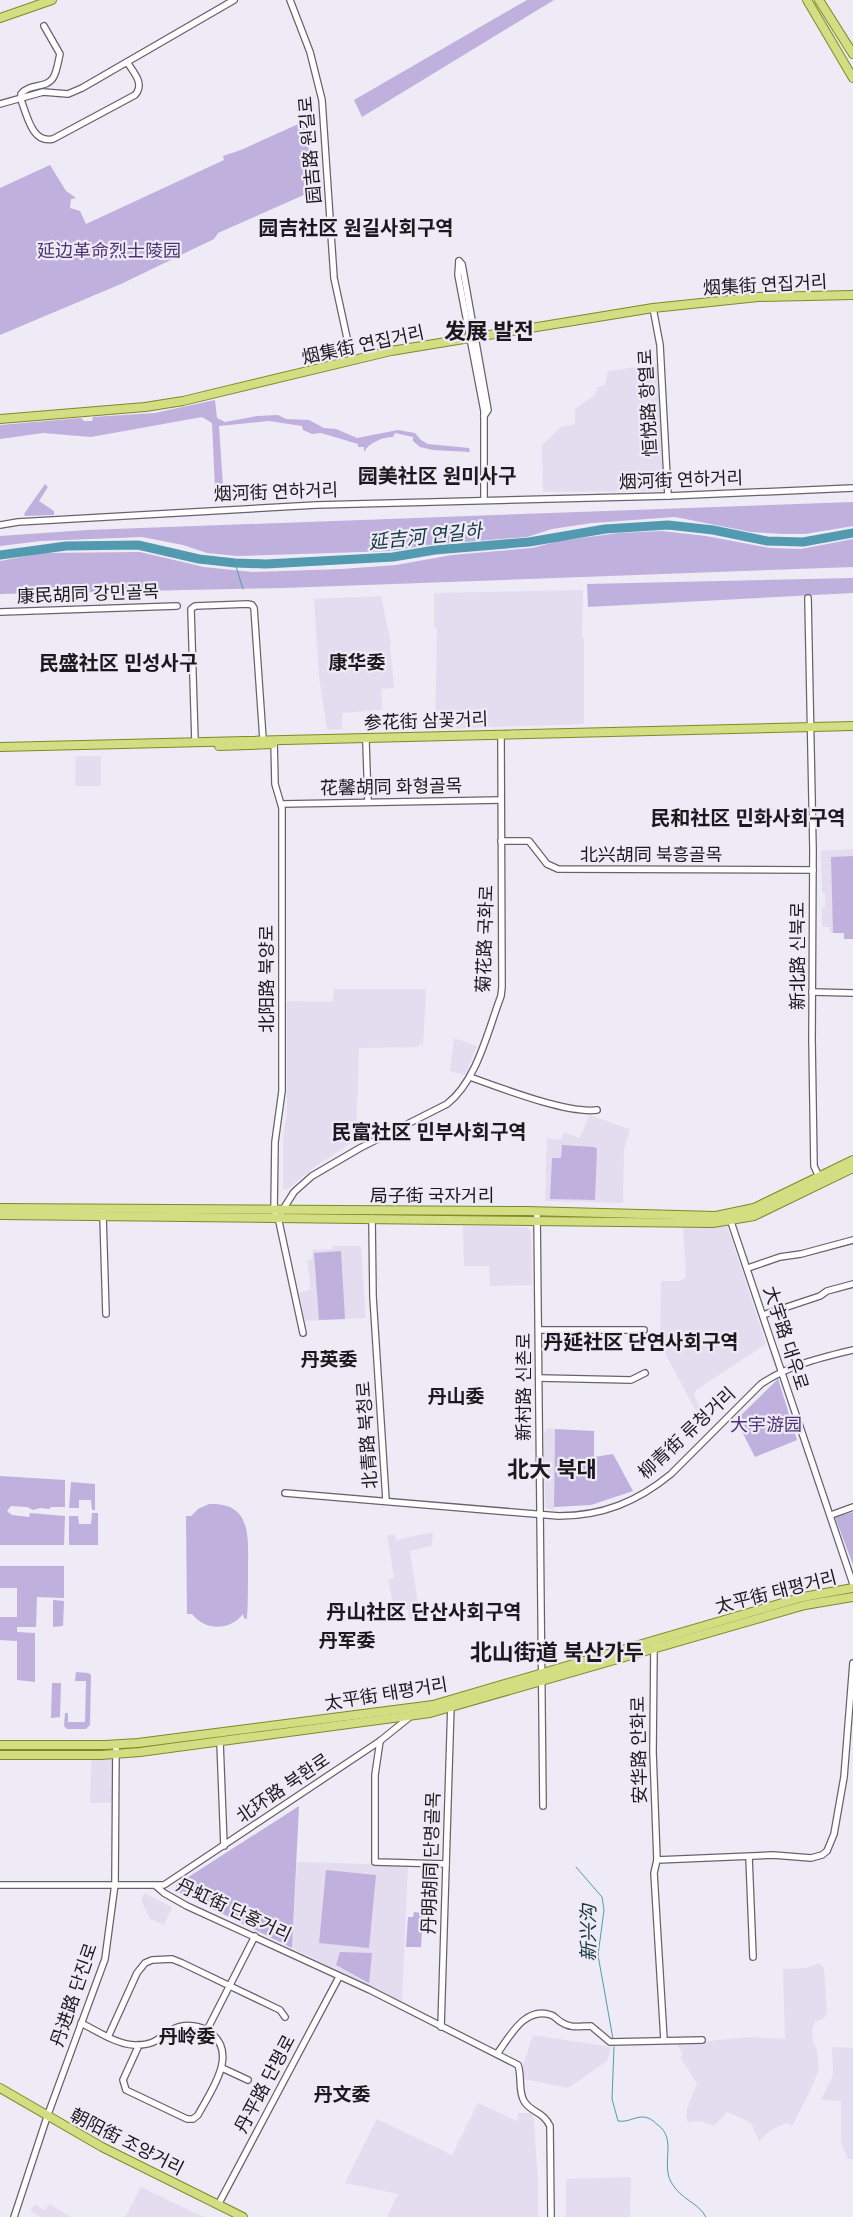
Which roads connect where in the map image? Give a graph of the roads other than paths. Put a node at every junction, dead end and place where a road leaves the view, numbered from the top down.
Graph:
1 (52, 0) edge
2 (234, 0) edge
3 (290, 0) edge
4 (807, 0) edge
5 (819, 0) edge
6 (0, 18) edge
7 (44, 26) dead end
8 (853, 54) edge
9 (127, 62) junction
10 (853, 78) edge
11 (21, 100) junction
12 (0, 104) edge
13 (853, 295) edge
14 (653, 308) junction
15 (473, 338) junction
16 (352, 361) junction
17 (0, 419) edge
18 (853, 488) edge
19 (668, 496) junction
20 (484, 500) junction
21 (0, 525) edge
22 (808, 598) dead end
23 (177, 606) dead end
24 (0, 612) edge
25 (853, 726) edge
26 (811, 730) junction
27 (853, 731) edge
28 (501, 736) junction
29 (262, 739) junction
30 (195, 742) junction
31 (274, 742) junction
32 (366, 742) junction
33 (0, 747) edge
34 (0, 752) edge
35 (501, 800) junction
36 (368, 802) junction
37 (282, 804) junction
38 (502, 841) junction
39 (813, 870) junction
40 (812, 992) junction
41 (853, 993) edge
42 (470, 1078) junction
43 (597, 1110) dead end
44 (853, 1160) edge
45 (853, 1168) edge
46 (820, 1180) junction
47 (0, 1208) edge
48 (278, 1213) junction
49 (0, 1215) edge
50 (103, 1216) junction
51 (538, 1216) junction
52 (372, 1218) junction
53 (729, 1218) junction
54 (853, 1240) edge
55 (748, 1268) junction
56 (853, 1284) edge
57 (106, 1314) dead end
58 (762, 1315) junction
59 (539, 1330) junction
60 (644, 1330) dead end
61 (303, 1333) dead end
62 (853, 1350) edge
63 (781, 1372) junction
64 (645, 1373) dead end
65 (539, 1378) junction
66 (285, 1493) dead end
67 (386, 1500) junction
68 (853, 1507) edge
69 (540, 1514) junction
70 (831, 1515) junction
71 (853, 1584) edge
72 (853, 1588) edge
73 (853, 1597) edge
74 (654, 1644) junction
75 (853, 1663) edge
76 (541, 1677) junction
77 (451, 1704) junction
78 (422, 1707) junction
79 (411, 1716) junction
80 (380, 1741) junction
81 (220, 1742) junction
82 (0, 1745) edge
83 (116, 1745) junction
84 (116, 1754) junction
85 (0, 1755) edge
86 (543, 1806) dead end
87 (224, 1846) junction
88 (749, 1857) junction
89 (657, 1860) junction
90 (446, 1864) junction
91 (115, 1884) junction
92 (0, 1885) edge
93 (156, 1886) junction
94 (255, 1936) junction
95 (753, 1957) dead end
96 (339, 1976) junction
97 (230, 1986) junction
98 (285, 2017) dead end
99 (81, 2023) junction
100 (441, 2027) junction
101 (207, 2030) junction
102 (108, 2037) junction
103 (664, 2040) junction
104 (702, 2040) dead end
105 (139, 2045) junction
106 (497, 2054) junction
107 (222, 2068) junction
108 (248, 2080) dead end
109 (0, 2088) edge
110 (47, 2116) junction
111 (218, 2205) junction
112 (14, 2217) edge
113 (243, 2217) edge
114 (551, 2217) edge

1 - 6 main road
2 - 9 street
3 - 16 street, 园吉路 원길로
4 - 10 main road
5 - 8 main road
7 - 11 street
9 - 11 street
9 - 11 street
11 - 12 street
13 - 14 main road, 烟集街 연집거리
14 - 15 main road, 烟集街 연집거리
14 - 19 street, 恒悦路 항열로
15 - 15 street
15 - 16 main road, 烟集街 연집거리
15 - 20 street
16 - 17 main road, 烟集街 연집거리
18 - 19 street, 烟河街 연하거리
19 - 20 street, 烟河街 연하거리
20 - 21 street, 烟河街 연하거리
22 - 26 street, 新北路 신북로
23 - 24 street, 康民胡同 강민골목
25 - 26 main road, 参花街 삼꽃거리
26 - 27 main road, 参花街 삼꽃거리
26 - 28 main road, 参花街 삼꽃거리
26 - 39 street, 新北路 신북로
28 - 31 main road, 参花街 삼꽃거리
28 - 32 main road, 参花街 삼꽃거리
28 - 35 street, 菊花路 국화로
29 - 30 main road, 参花街 삼꽃거리
29 - 30 street
29 - 31 main road, 参花街 삼꽃거리
30 - 33 main road, 参花街 삼꽃거리
31 - 32 main road, 参花街 삼꽃거리
31 - 34 main road, 参花街 삼꽃거리
31 - 37 street, 北阳路 북양로
32 - 36 street
35 - 36 street, 花馨胡同 화형골목
35 - 38 street, 菊花路 국화로
36 - 37 street, 花馨胡同 화형골목
37 - 48 street, 北阳路 북양로
38 - 39 street, 北兴胡同 북흥골목
38 - 42 street, 菊花路 국화로
39 - 40 street, 新北路 신북로
40 - 41 street
40 - 46 street, 新北路 신북로
42 - 43 street
42 - 48 street, 菊花路 국화로
44 - 46 main road, 局子街 국자거리
45 - 46 main road, 局子街 국자거리
46 - 53 main road, 局子街 국자거리
47 - 48 main road, 局子街 국자거리
48 - 50 main road, 局子街 국자거리
48 - 51 main road, 局子街 국자거리
48 - 52 main road, 局子街 국자거리
48 - 61 street, 北阳路 북양로
49 - 50 main road, 局子街 국자거리
50 - 57 street
51 - 52 main road, 局子街 국자거리
51 - 53 main road, 局子街 국자거리
51 - 59 street, 新村路 신촌로
52 - 67 street, 北青路 북청로
53 - 55 street, 大宇路 대우로
54 - 55 street
55 - 58 street, 大宇路 대우로
56 - 58 street
58 - 63 street, 大宇路 대우로
59 - 60 street
59 - 65 street, 新村路 신촌로
62 - 63 street, 柳青街 류청거리
63 - 69 street, 柳青街 류청거리
63 - 70 street, 大宇路 대우로
64 - 65 street
65 - 69 street, 新村路 신촌로
66 - 67 street, 柳青街 류청거리
67 - 69 street, 柳青街 류청거리
68 - 70 street
69 - 76 street, 新村路 신촌로
70 - 71 street, 大宇路 대우로
72 - 74 main road, 太平街 태평거리
73 - 74 main road, 太平街 태평거리
74 - 76 main road, 太平街 태평거리
74 - 89 street, 安华路 안화로
75 - 88 street
76 - 77 main road, 太平街 태평거리
76 - 86 street, 新村路 신촌로
77 - 78 main road, 太平街 태평거리
77 - 79 main road, 太平街 태평거리
77 - 90 street, 丹明胡同 단명골목
78 - 79 street, 北环路 북환로
78 - 83 main road, 太平街 태평거리
79 - 80 street, 北环路 북환로
79 - 81 main road, 太平街 태평거리
80 - 87 street, 北环路 북환로
80 - 90 street
81 - 84 main road, 太平街 태평거리
81 - 87 street
82 - 83 main road, 太平街 태평거리
83 - 84 street, 丹进路 단진로
84 - 85 main road, 太平街 태평거리
84 - 91 street, 丹进路 단진로
87 - 93 street, 北环路 북환로
88 - 89 street
88 - 95 street
89 - 103 street, 安华路 안화로
90 - 100 street, 丹明胡同 단명골목
91 - 92 street, 丹虹街 단홍거리
91 - 93 street, 丹虹街 단홍거리
91 - 99 street, 丹进路 단진로
93 - 94 street, 丹虹街 단홍거리
94 - 96 street, 丹虹街 단홍거리
94 - 97 street
96 - 100 street, 丹虹街 단홍거리
96 - 111 street, 丹平路 단평로
97 - 98 street
97 - 101 street
97 - 102 street
99 - 102 street
99 - 110 street, 丹进路 단진로
100 - 106 street, 丹虹街 단홍거리
101 - 105 street
101 - 107 street
102 - 105 street
103 - 104 street
103 - 106 street
105 - 107 street
106 - 114 street, 丹虹街 단홍거리
107 - 108 street
109 - 110 main road, 朝阳街 조양거리
110 - 111 main road, 朝阳街 조양거리
110 - 112 street, 丹进路 단진로
111 - 113 main road, 朝阳街 조양거리

